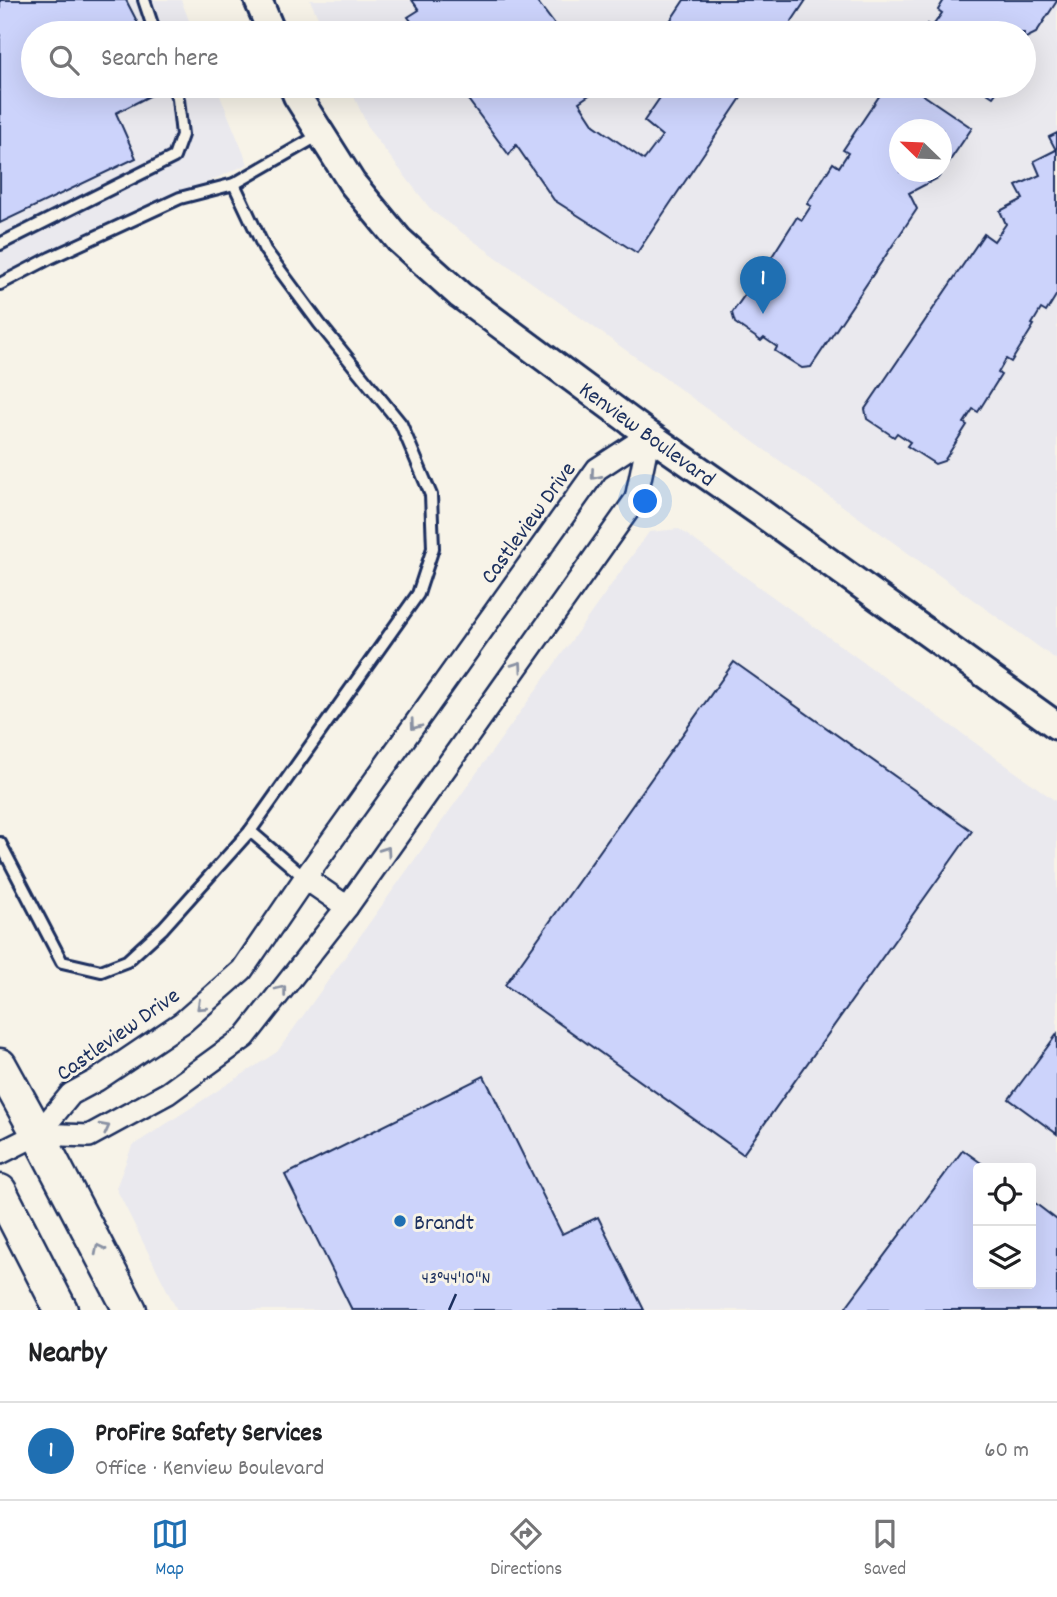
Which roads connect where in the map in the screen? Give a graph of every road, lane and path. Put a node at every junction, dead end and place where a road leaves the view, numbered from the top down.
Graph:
1 (144, 0) edge
2 (258, 0) edge
3 (151, 21) edge
4 (267, 21) edge
5 (178, 98) edge
6 (298, 98) edge
7 (321, 134) junction
8 (234, 184) junction
9 (0, 244) edge
10 (0, 284) edge
11 (649, 435) junction
12 (1057, 726) edge
13 (250, 831) junction
14 (0, 843) edge
15 (305, 878) junction
16 (347, 907) junction
17 (0, 1065) edge
18 (38, 1134) junction
19 (0, 1153) edge
20 (0, 1191) edge
21 (61, 1310) edge
22 (130, 1310) edge

1 - 3 lane
2 - 4 street
5 - 9 lane
6 - 7 street, Kenview Boulevard
7 - 8 lane
7 - 11 street, Kenview Boulevard
8 - 10 lane
8 - 13 lane
11 - 12 street, Kenview Boulevard
11 -> 15 street, Castleview Drive
16 -> 11 street, Castleview Drive
13 - 14 lane
13 - 15 lane
15 - 16 street
15 -> 18 street, Castleview Drive
18 -> 16 street, Castleview Drive
17 - 18 main road
18 - 19 street, Castleview Drive
22 -> 18 main road
20 - 21 main road

